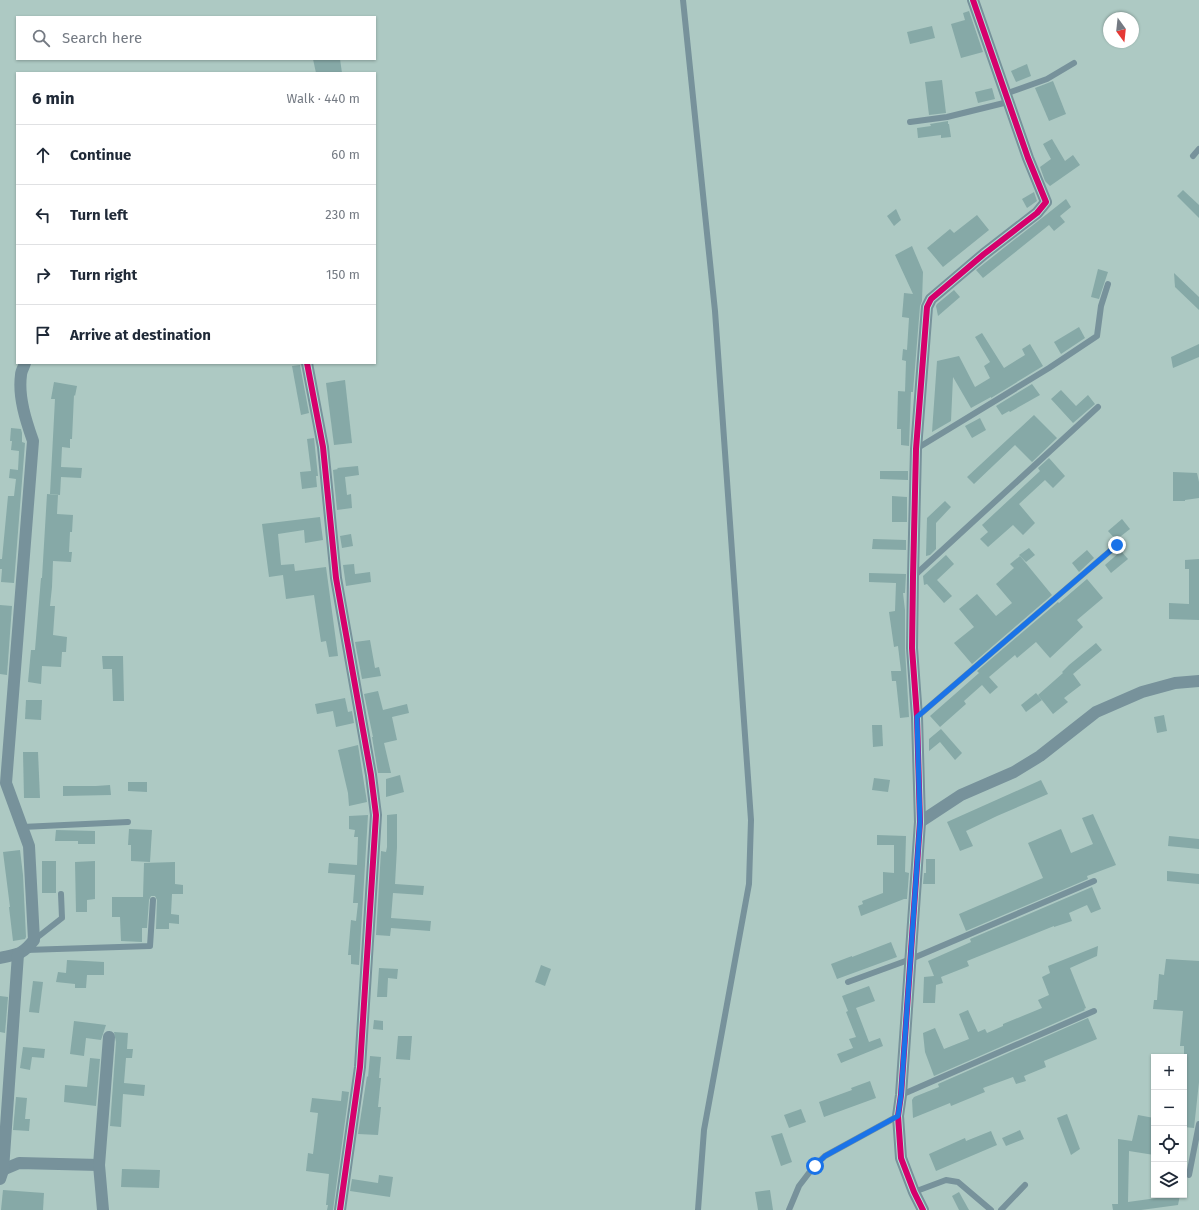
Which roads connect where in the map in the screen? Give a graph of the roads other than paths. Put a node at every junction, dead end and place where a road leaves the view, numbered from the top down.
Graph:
1 (683, 0) edge
2 (974, 0) edge
3 (1074, 63) dead end
4 (1006, 98) junction
5 (910, 122) dead end
6 (1199, 149) edge
7 (1193, 156) dead end
8 (1108, 284) dead end
9 (25, 364) edge
10 (307, 364) edge
11 (1098, 407) dead end
12 (916, 449) junction
13 (1117, 545) dead end
14 (913, 577) junction
15 (1199, 681) edge
16 (917, 717) junction
17 (128, 822) dead end
18 (920, 822) junction
19 (22, 827) junction
20 (1094, 881) dead end
21 (61, 894) dead end
22 (153, 900) dead end
23 (34, 940) junction
24 (22, 952) junction
25 (0, 958) edge
26 (912, 959) junction
27 (848, 982) dead end
28 (1094, 1010) dead end
29 (109, 1036) dead end
30 (901, 1095) junction
31 (898, 1116) junction
32 (1199, 1124) edge
33 (99, 1165) junction
34 (1, 1173) edge
35 (1188, 1175) dead end
36 (1025, 1185) dead end
37 (914, 1192) junction
38 (103, 1210) edge
39 (340, 1210) edge
40 (698, 1210) edge
41 (789, 1210) edge
42 (923, 1210) edge
43 (991, 1210) edge
44 (1001, 1210) edge

1 - 40 lane
2 - 4 street
3 - 4 lane
4 - 5 lane
4 - 12 street
6 - 7 lane
8 - 12 lane
9 - 19 street
10 - 39 street
11 - 14 lane
12 - 14 street
13 - 16 lane
14 - 16 street
15 - 18 street
16 - 18 street
17 - 19 lane
18 - 26 street
19 - 23 street
20 - 26 lane
21 - 23 lane
22 - 24 lane
23 - 24 street
24 - 25 street
24 - 34 street
26 - 27 lane
26 - 30 street
28 - 30 lane
29 - 33 street
30 - 31 street
31 - 37 street
31 - 41 lane
32 - 35 lane
33 - 34 street
33 - 38 street
36 - 44 lane
37 - 42 street
37 - 43 lane

